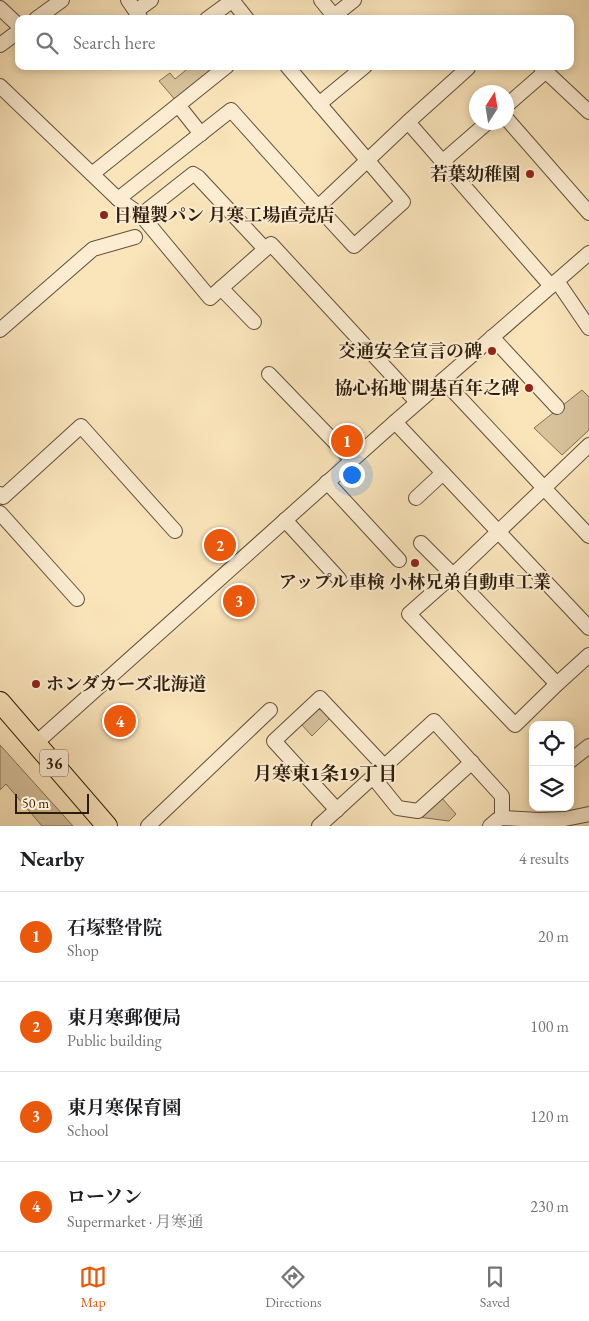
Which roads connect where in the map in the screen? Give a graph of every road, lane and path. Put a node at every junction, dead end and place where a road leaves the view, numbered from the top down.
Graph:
1 (62, 0) edge
2 (151, 0) edge
3 (232, 0) edge
4 (321, 0) edge
5 (354, 0) edge
6 (0, 8) edge
7 (135, 10) edge
8 (41, 15) edge
9 (212, 15) edge
10 (244, 15) edge
11 (333, 15) edge
12 (335, 15) edge
13 (15, 22) edge
14 (15, 35) edge
15 (0, 45) edge
16 (222, 70) edge
17 (290, 70) edge
18 (360, 70) edge
19 (466, 70) edge
20 (541, 70) edge
21 (543, 70) edge
22 (0, 86) edge
23 (514, 98) edge
24 (319, 104) junction
25 (178, 105) junction
26 (589, 112) edge
27 (408, 122) junction
28 (514, 127) edge
29 (479, 130) edge
30 (201, 134) junction
31 (367, 160) junction
32 (442, 162) junction
33 (92, 174) junction
34 (118, 199) junction
35 (318, 207) junction
36 (589, 213) edge
37 (141, 215) junction
38 (135, 238) dead end
39 (266, 249) junction
40 (589, 253) edge
41 (554, 284) junction
42 (221, 288) junction
43 (254, 322) dead end
44 (589, 328) edge
45 (0, 330) edge
46 (492, 337) junction
47 (269, 374) dead end
48 (443, 380) junction
49 (418, 402) junction
50 (557, 407) dead end
51 (395, 422) junction
52 (589, 445) edge
53 (352, 460) junction
54 (443, 473) junction
55 (328, 482) junction
56 (544, 488) junction
57 (416, 498) dead end
58 (1, 499) edge
59 (0, 513) edge
60 (285, 520) junction
61 (175, 531) dead end
62 (499, 532) junction
63 (589, 536) edge
64 (421, 543) dead end
65 (399, 560) dead end
66 (453, 575) junction
67 (339, 579) dead end
68 (77, 599) dead end
69 (589, 628) edge
70 (589, 656) edge
71 (557, 684) junction
72 (0, 702) edge
73 (270, 710) dead end
74 (36, 743) junction
75 (589, 746) edge
76 (574, 758) edge
77 (472, 762) junction
78 (384, 766) junction
79 (372, 777) junction
80 (337, 810) junction
81 (560, 811) edge
82 (589, 814) edge
83 (565, 819) junction
84 (508, 821) edge
85 (107, 826) edge
86 (148, 826) edge
87 (319, 826) edge
88 (490, 826) edge

1 - 8 street
2 - 7 street
3 - 9 street
3 - 10 street
4 - 11 street
5 - 12 street
6 - 13 street
14 - 15 street
16 - 25 street
17 - 24 street
18 - 24 street
19 - 27 street
20 - 23 street
21 - 26 street
22 - 33 street
24 - 31 street
25 - 30 street
25 - 33 street
27 - 31 street
27 - 32 street
28 - 36 street
29 - 32 street
30 - 34 street
30 - 35 street
31 - 35 street
31 - 35 street
32 - 41 street
33 - 34 street
34 - 37 street
37 - 39 street
37 - 42 street
38 - 45 street
39 - 42 street
39 - 49 street
40 - 41 street
41 - 44 street
41 - 46 street
42 - 43 street
46 - 48 street
46 - 50 street
47 - 53 street
48 - 49 street
48 - 56 street
49 - 51 street
51 - 53 street
51 - 54 street
52 - 56 street
53 - 55 street
54 - 57 street
54 - 62 street
55 - 60 street
55 - 65 street
56 - 62 street
56 - 63 street
58 - 61 street
59 - 68 street
60 - 67 street
60 - 74 street
62 - 66 street
62 - 69 street
64 - 66 street
66 - 71 street
66 - 71 street
70 - 71 street
72 - 74 highway, 36
73 - 86 street
74 - 85 highway, 36
75 - 76 street
77 - 78 street
77 - 79 street
77 - 84 street
78 - 79 street
78 - 80 street
79 - 80 street
80 - 87 street
81 - 83 street
82 - 83 street
83 - 84 street
84 - 88 street

